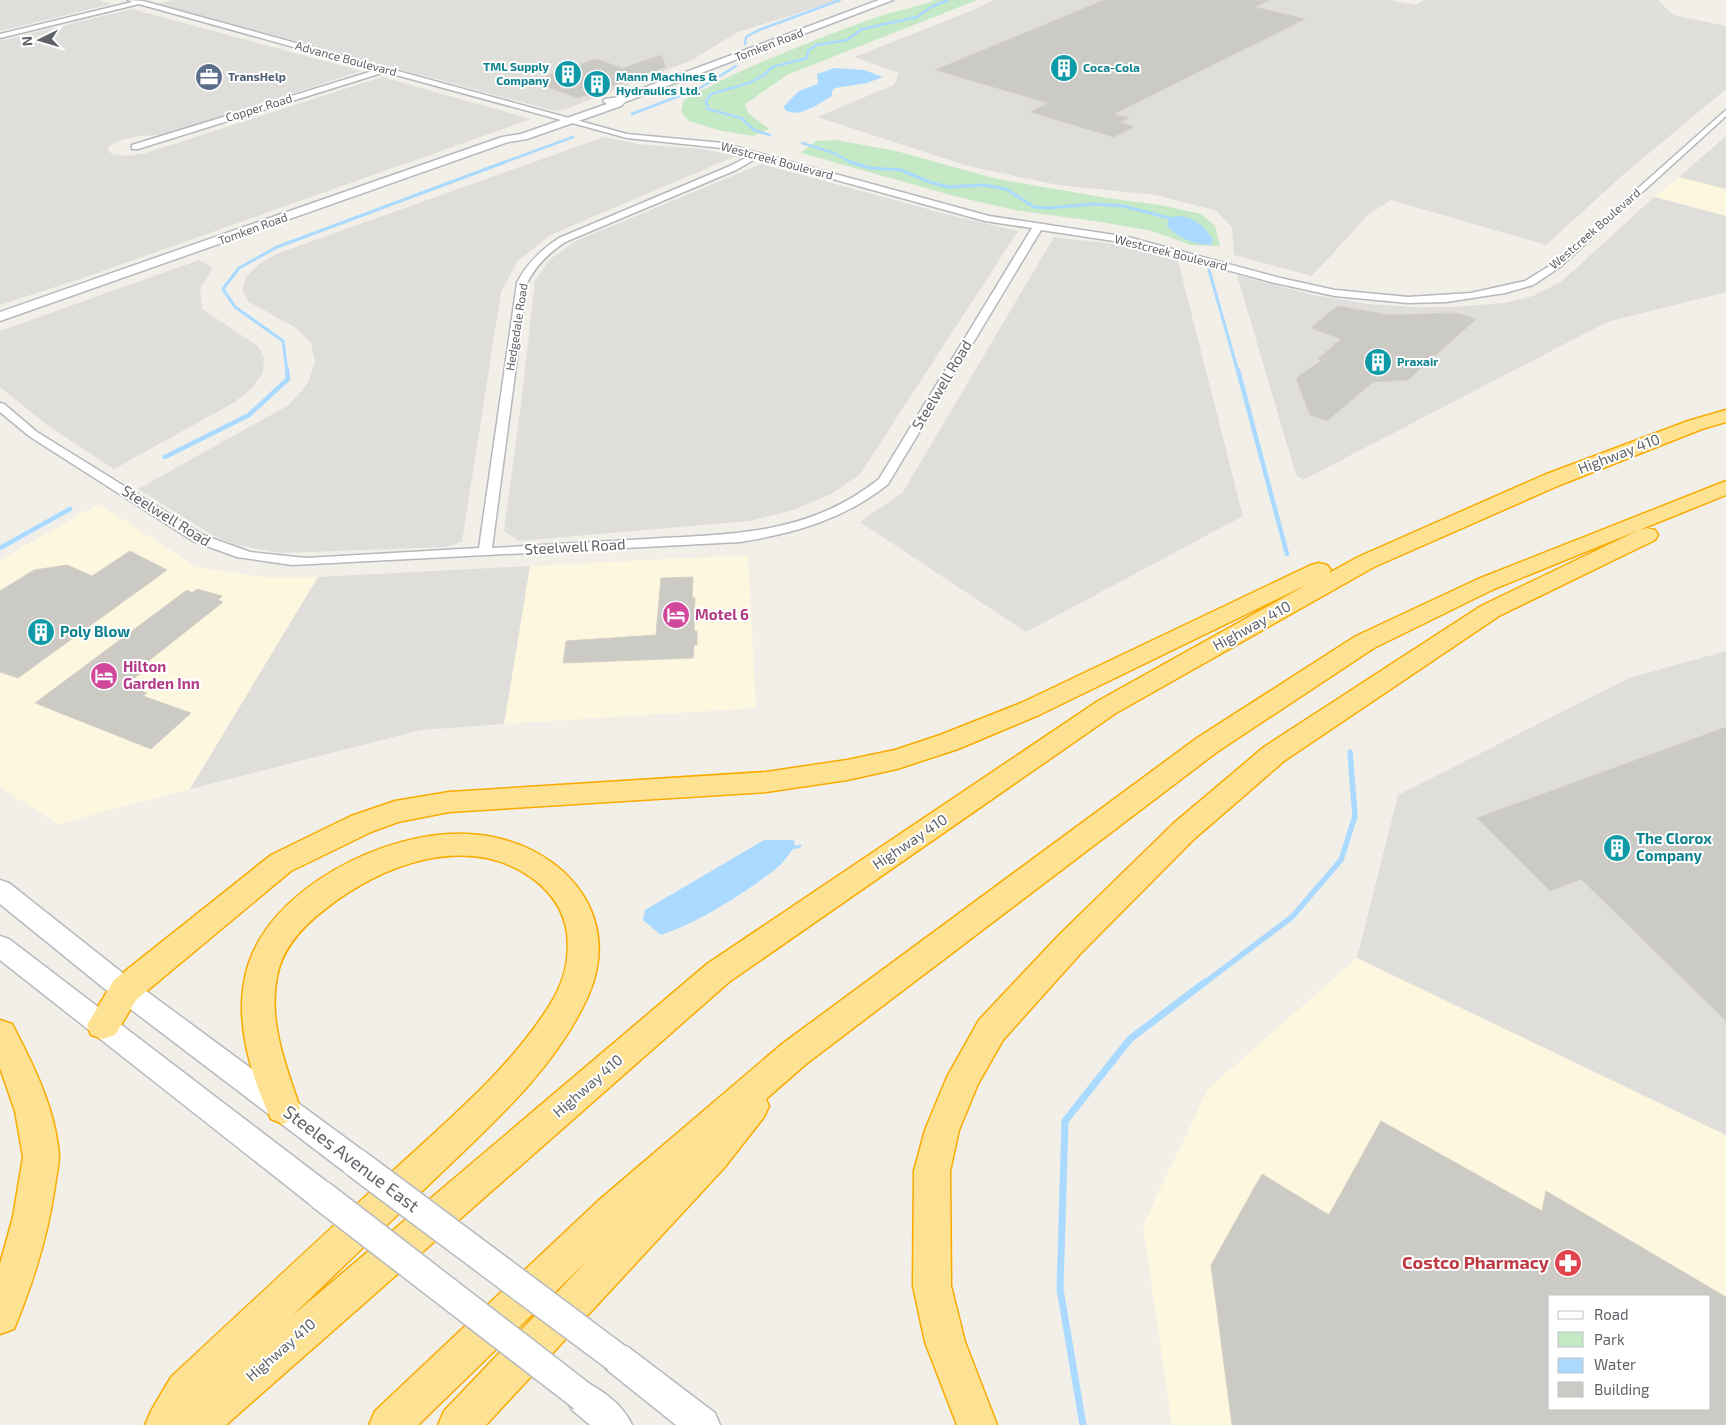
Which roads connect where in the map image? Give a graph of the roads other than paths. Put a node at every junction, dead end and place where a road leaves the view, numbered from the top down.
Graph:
1 (147, 0) edge
2 (888, 0) edge
3 (135, 1) edge
4 (0, 36) edge
5 (383, 70) junction
6 (1726, 112) edge
7 (568, 118) junction
8 (135, 147) dead end
9 (757, 155) junction
10 (1038, 226) junction
11 (0, 318) edge
12 (0, 406) edge
13 (1726, 416) edge
14 (1716, 490) edge
15 (485, 552) junction
16 (1366, 562) junction
17 (0, 890) edge
18 (0, 946) edge
19 (125, 990) junction
20 (103, 1025) junction
21 (0, 1034) edge
22 (794, 1054) junction
23 (283, 1108) junction
24 (0, 1315) edge
25 (165, 1425) edge
26 (195, 1425) edge
27 (389, 1425) edge
28 (458, 1425) edge
29 (615, 1425) edge
30 (703, 1425) edge
31 (977, 1425) edge

1 - 3 street
2 - 7 main road, Tomken Road
3 - 4 street
3 - 5 street, Advance Boulevard
5 - 7 street, Advance Boulevard
5 - 8 street, Copper Road
6 - 10 street, Westcreek Boulevard
7 - 9 street, Westcreek Boulevard
7 - 11 main road, Tomken Road
9 - 10 street, Westcreek Boulevard
9 - 15 street, Hedgedale Road
10 - 15 street, Steelwell Road
12 - 15 street, Steelwell Road
13 - 16 highway, Highway 410
14 - 22 highway
14 - 31 highway
16 - 19 highway
16 - 26 highway, Highway 410
17 - 19 main road, Steeles Avenue East
18 - 20 main road
19 - 20 highway
19 - 23 main road, Steeles Avenue East
20 - 29 main road, bridge
21 - 24 highway
22 - 27 highway
22 - 28 highway
23 - 25 highway
23 - 30 main road, Steeles Avenue East, bridge

